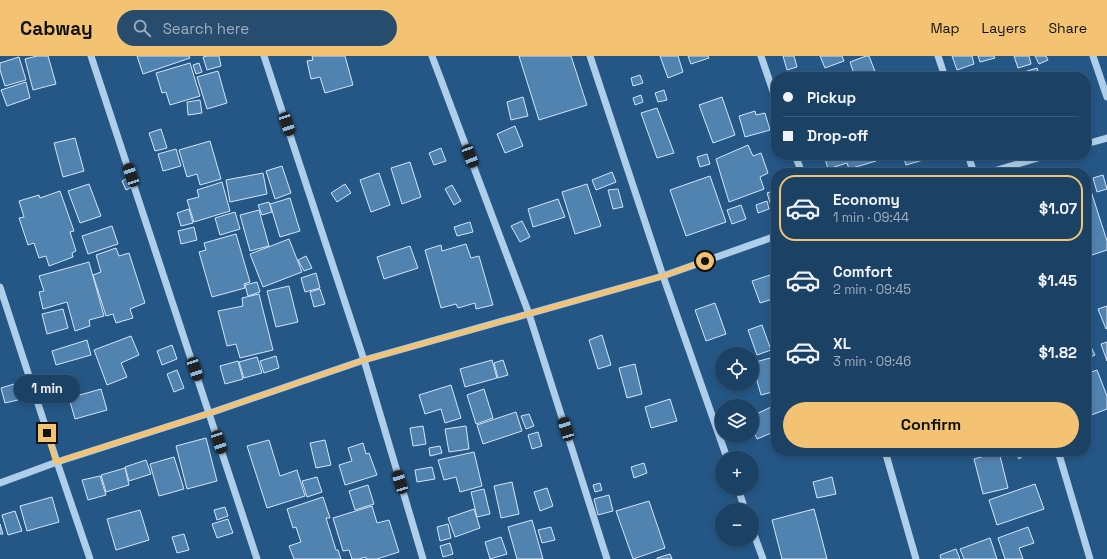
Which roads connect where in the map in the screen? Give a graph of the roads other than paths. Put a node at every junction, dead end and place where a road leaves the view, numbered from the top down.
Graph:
1 (91, 56) edge
2 (264, 56) edge
3 (432, 56) edge
4 (590, 56) edge
5 (761, 56) edge
6 (938, 56) edge
7 (1093, 56) edge
8 (943, 72) edge
9 (771, 85) edge
10 (1107, 97) edge
11 (1107, 138) edge
12 (1091, 143) edge
13 (1031, 160) edge
14 (1004, 168) edge
15 (771, 238) edge
16 (663, 276) junction
17 (0, 287) edge
18 (529, 314) junction
19 (364, 360) junction
20 (210, 413) junction
21 (725, 451) edge
22 (886, 456) edge
23 (1059, 456) edge
24 (56, 462) junction
25 (0, 482) edge
26 (759, 547) edge
27 (90, 559) edge
28 (258, 559) edge
29 (423, 559) edge
30 (607, 559) edge
31 (763, 559) edge
32 (916, 559) edge
33 (1090, 559) edge

1 - 20 street
2 - 19 street
3 - 18 street
4 - 16 street
5 - 9 street
6 - 8 street
7 - 10 street
11 - 12 street
13 - 14 street
15 - 16 street
16 - 18 street
16 - 21 street
17 - 24 street
18 - 19 street
18 - 30 street
19 - 20 street
19 - 29 street
20 - 24 street
20 - 28 street
22 - 32 street
23 - 33 street
24 - 25 street
24 - 27 street
26 - 31 street

